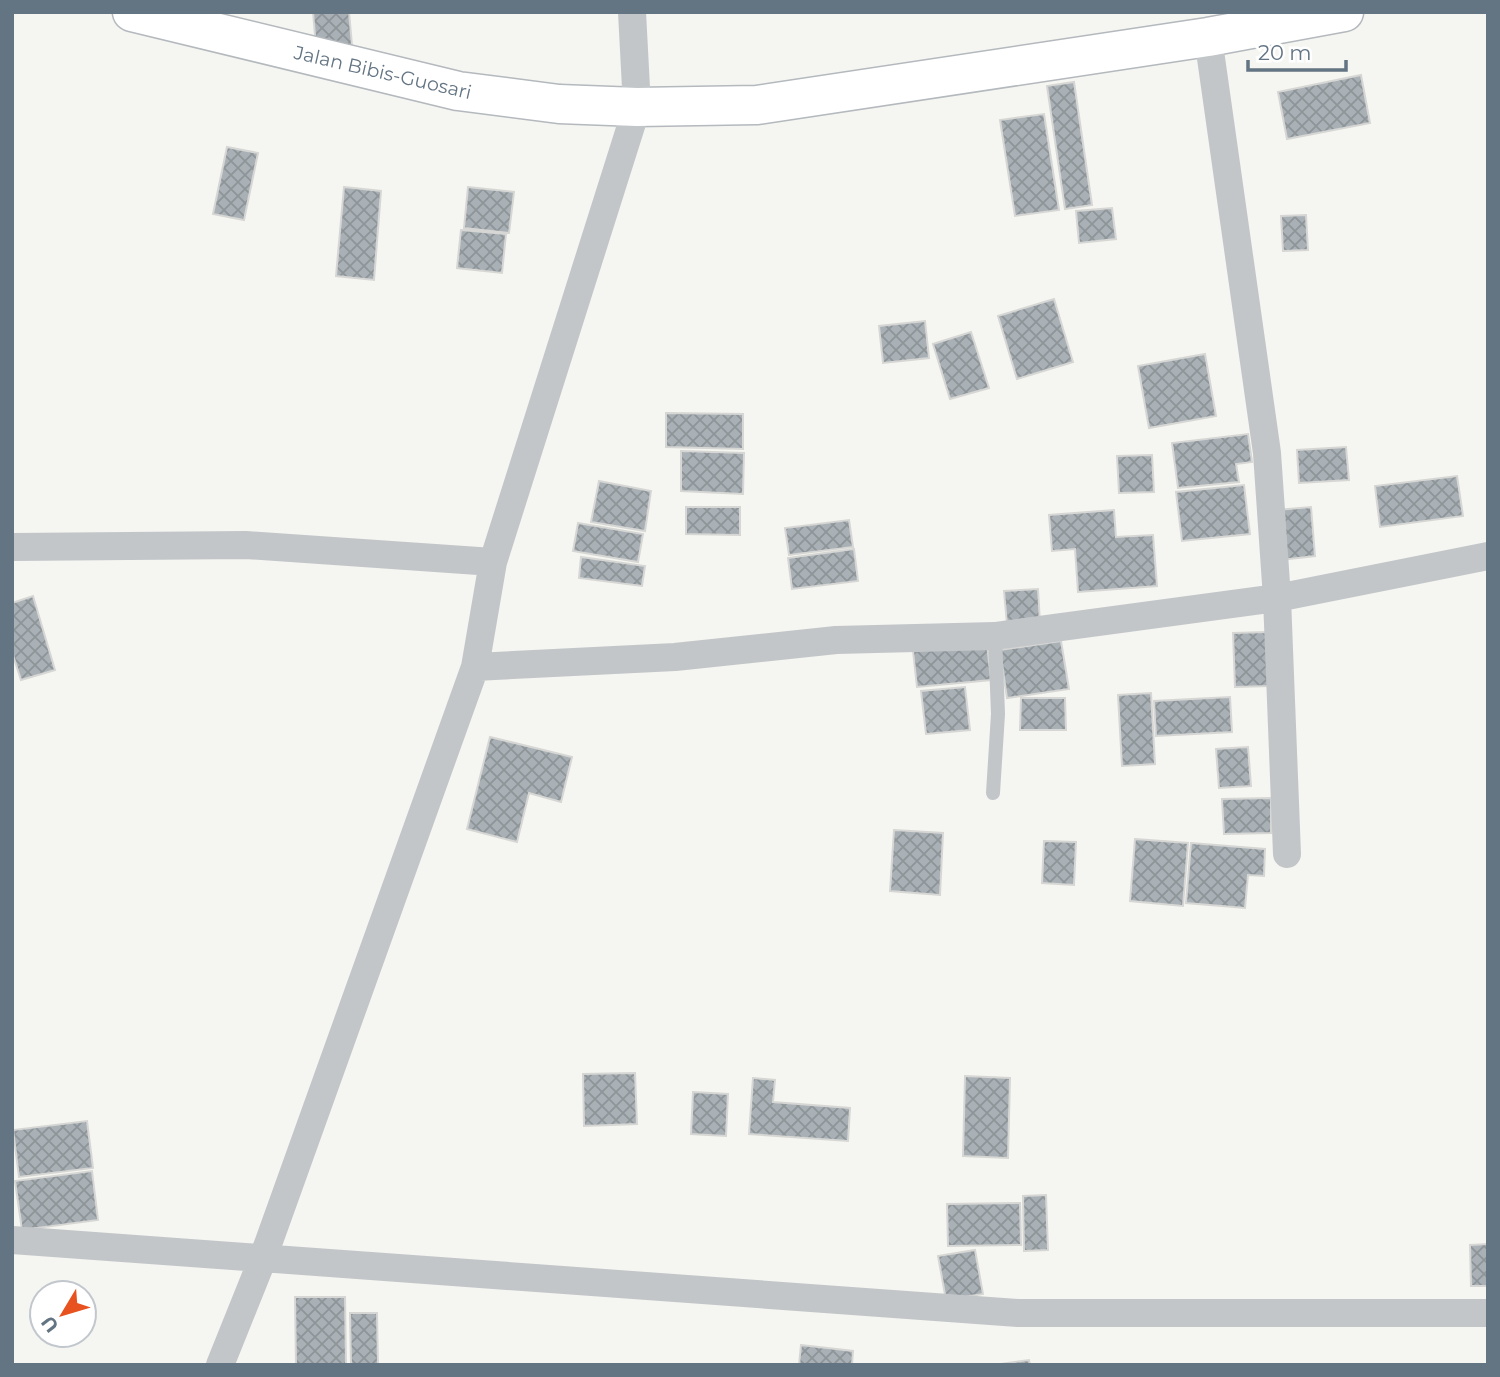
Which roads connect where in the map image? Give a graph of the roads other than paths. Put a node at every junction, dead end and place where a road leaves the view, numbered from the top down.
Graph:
1 (132, 12) edge
2 (632, 12) edge
3 (1344, 12) edge
4 (1208, 37) junction
5 (637, 107) junction
6 (12, 547) edge
7 (1488, 556) edge
8 (493, 562) junction
9 (1277, 598) junction
10 (995, 636) junction
11 (475, 667) junction
12 (993, 793) dead end
13 (1287, 854) dead end
14 (12, 1240) edge
15 (263, 1258) junction
16 (1488, 1313) edge
17 (220, 1365) edge

1 - 5 street, Jalan Bibis-Guosari
2 - 5 street
3 - 4 street, Jalan Bibis-Guosari
4 - 5 street, Jalan Bibis-Guosari
4 - 9 street
5 - 8 street
6 - 8 street
7 - 9 street
8 - 11 street
9 - 10 street
9 - 13 street
10 - 11 street
10 - 12 lane
11 - 15 street
14 - 15 street
15 - 16 street
15 - 17 street

